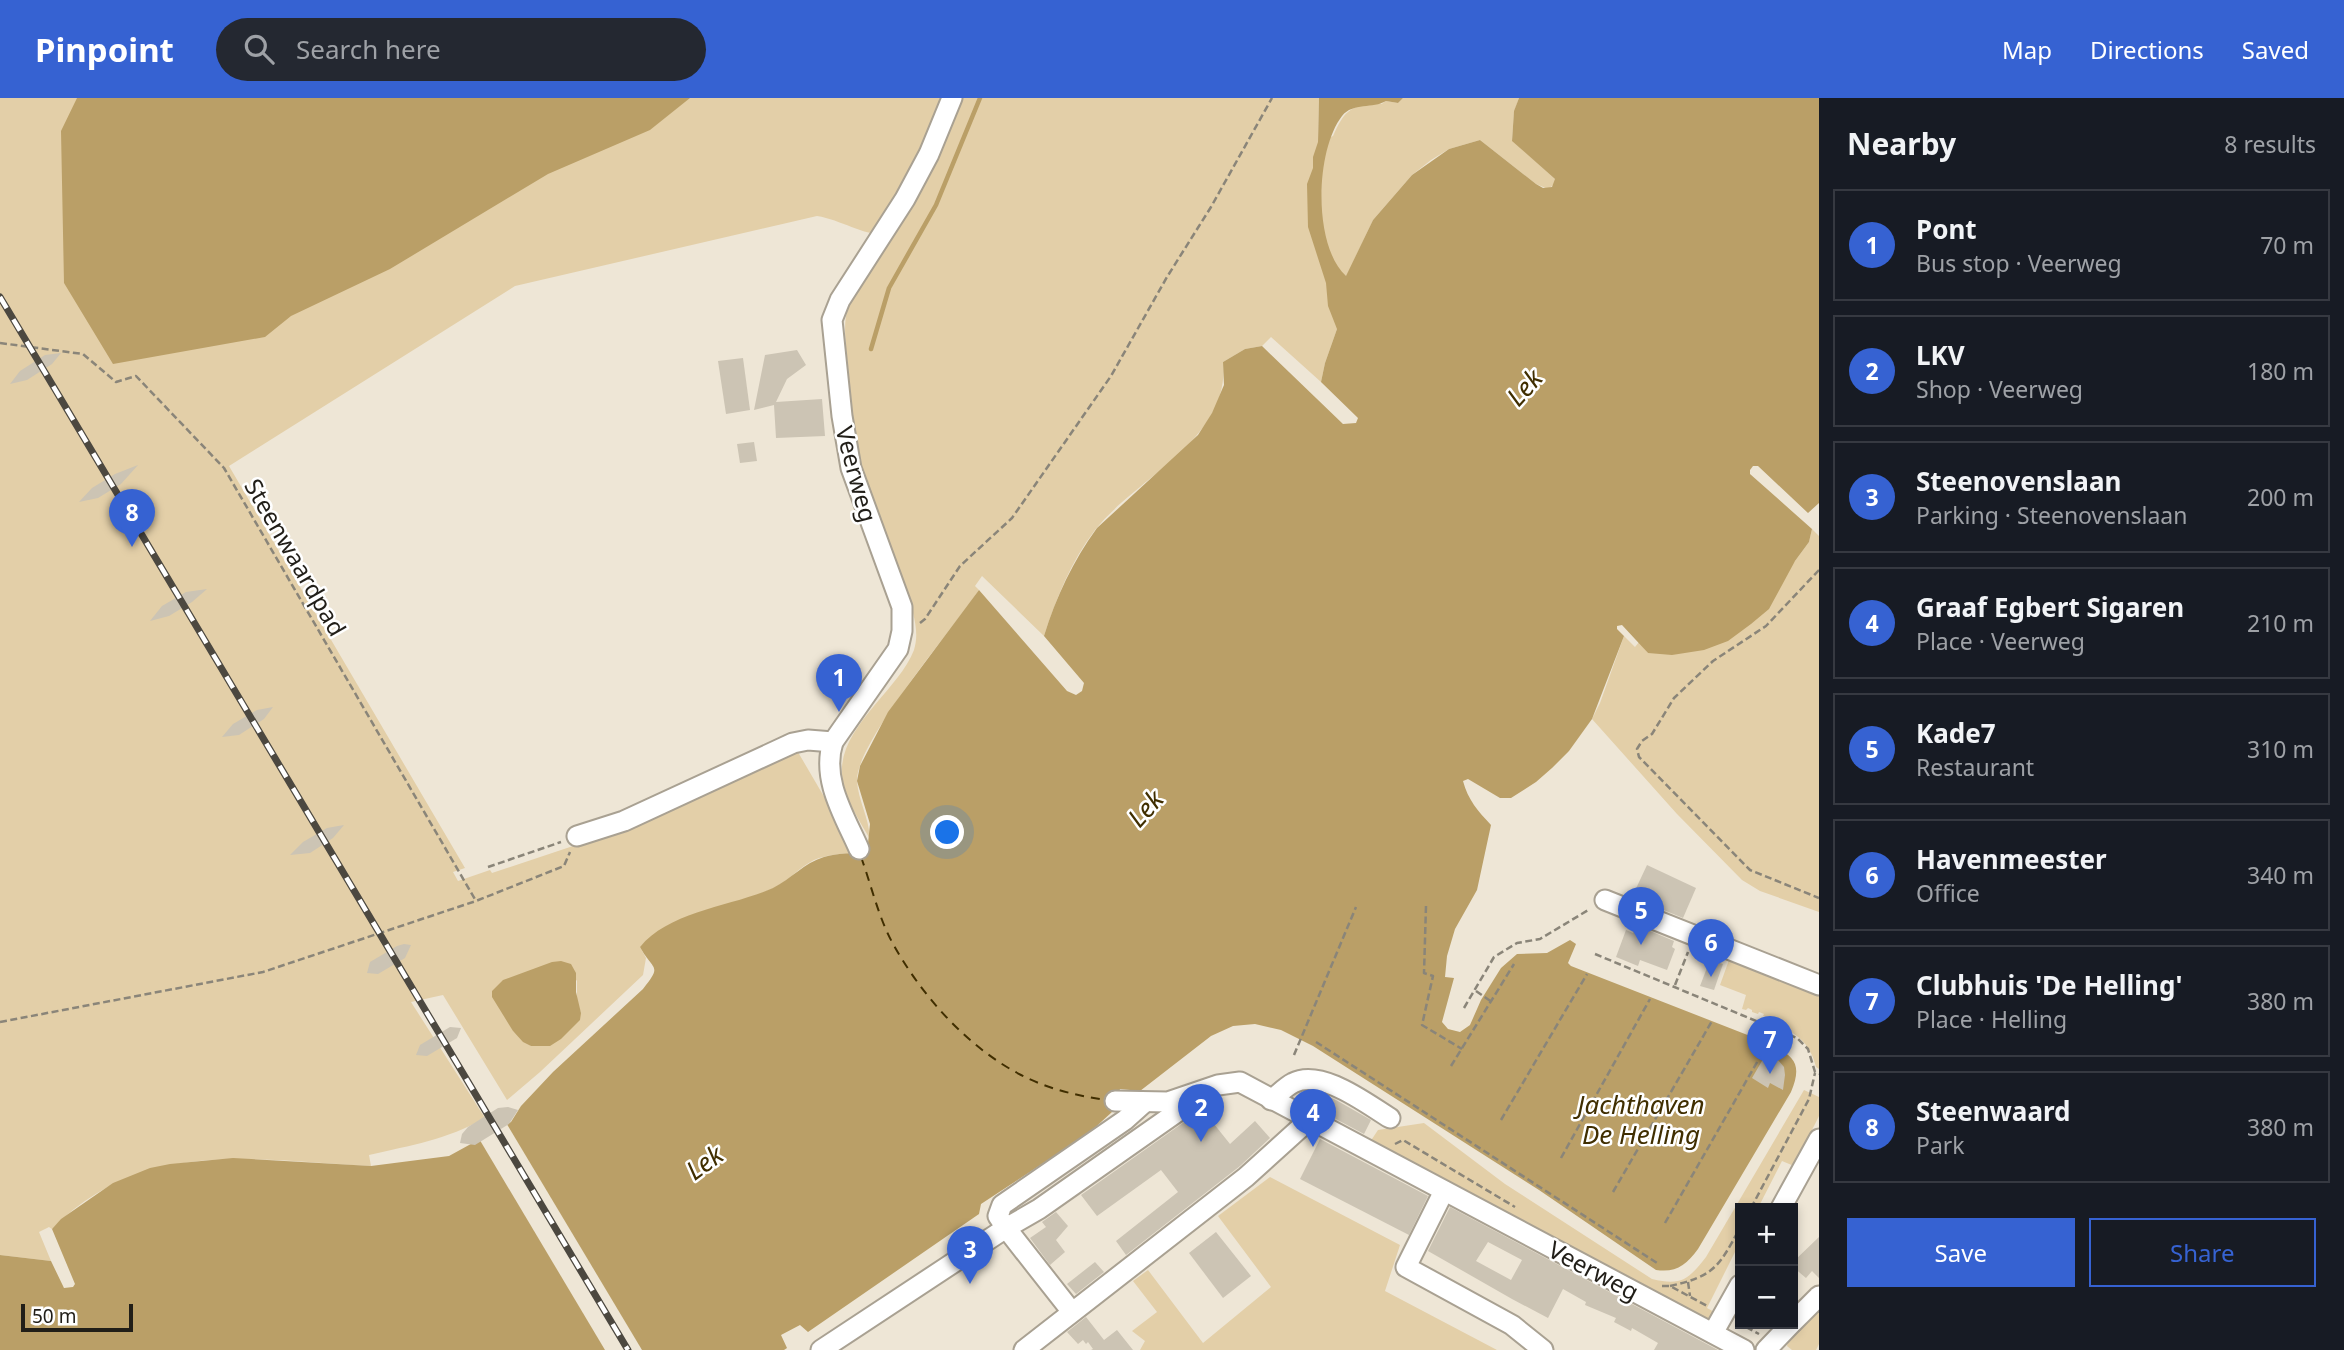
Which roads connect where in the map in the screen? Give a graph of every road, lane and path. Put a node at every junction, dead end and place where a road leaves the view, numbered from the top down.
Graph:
1 (952, 98) edge
2 (1272, 98) edge
3 (0, 343) edge
4 (1819, 570) edge
5 (902, 631) junction
6 (834, 742) junction
7 (577, 836) junction
8 (859, 849) dead end
9 (488, 867) dead end
10 (1819, 898) edge
11 (1605, 900) joint
12 (476, 901) junction
13 (1356, 906) dead end
14 (1426, 906) dead end
15 (1694, 936) junction
16 (1595, 954) dead end
17 (1514, 964) dead end
18 (1587, 974) dead end
19 (1819, 985) edge
20 (1674, 987) junction
21 (1476, 992) dead end
22 (1650, 999) dead end
23 (1492, 1002) junction
24 (1464, 1008) dead end
25 (1712, 1021) dead end
26 (0, 1022) edge
27 (1316, 1042) dead end
28 (1769, 1043) dead end
29 (1462, 1049) junction
30 (1294, 1055) dead end
31 (1451, 1066) dead end
32 (1817, 1073) edge
33 (1193, 1095) junction
34 (1271, 1100) junction
35 (1115, 1101) dead end
36 (1144, 1103) junction
37 (1309, 1120) junction
38 (1501, 1120) dead end
39 (1394, 1126) joint
40 (1819, 1139) edge
41 (1403, 1140) dead end
42 (1561, 1158) dead end
43 (1812, 1168) edge
44 (1444, 1191) junction
45 (1613, 1192) dead end
46 (1754, 1203) edge
47 (1785, 1203) edge
48 (1665, 1223) dead end
49 (1006, 1228) junction
50 (1735, 1236) edge
51 (1657, 1263) dead end
52 (1688, 1282) junction
53 (1670, 1286) dead end
54 (1735, 1294) edge
55 (1819, 1296) edge
56 (1690, 1297) dead end
57 (1072, 1312) junction
58 (1723, 1315) junction
59 (1798, 1317) edge
60 (1786, 1329) edge
61 (1713, 1333) junction
62 (1034, 1347) edge
63 (1769, 1347) edge
64 (821, 1350) edge
65 (1542, 1350) edge
66 (1744, 1350) edge

1 - 5 street, Veerweg
2 - 5 path
3 - 12 path, Steenwaardpad
4 - 10 path
5 - 6 street, Veerweg
6 - 7 street
6 - 8 street, Veerweg
7 - 9 path
7 - 12 path
11 - 15 street
11 - 24 path
12 - 26 path
13 - 30 path
14 - 29 path
15 - 19 street
15 - 20 path
16 - 20 path
17 - 23 path
18 - 38 path
20 - 32 path
21 - 23 path
22 - 42 path
23 - 29 path
25 - 45 path
27 - 51 path
28 - 48 path
29 - 31 path
32 - 46 path
33 - 34 street, Veerweg
33 - 36 street, Veerweg
33 - 49 street, Veerweg
34 - 37 street, Veerweg
34 - 39 street
35 - 36 street, Veerweg
36 - 49 street
37 - 44 street, Veerweg
37 - 57 street
39 - 41 path
40 - 43 street
43 - 47 street
44 - 61 street, Veerweg
44 - 65 street
49 - 57 street
49 - 64 street, Veerweg
50 - 52 path
52 - 53 path
52 - 56 path
54 - 58 street
55 - 59 street
57 - 62 street
58 - 61 street
58 - 63 path
60 - 63 street
61 - 66 street, Veerweg

